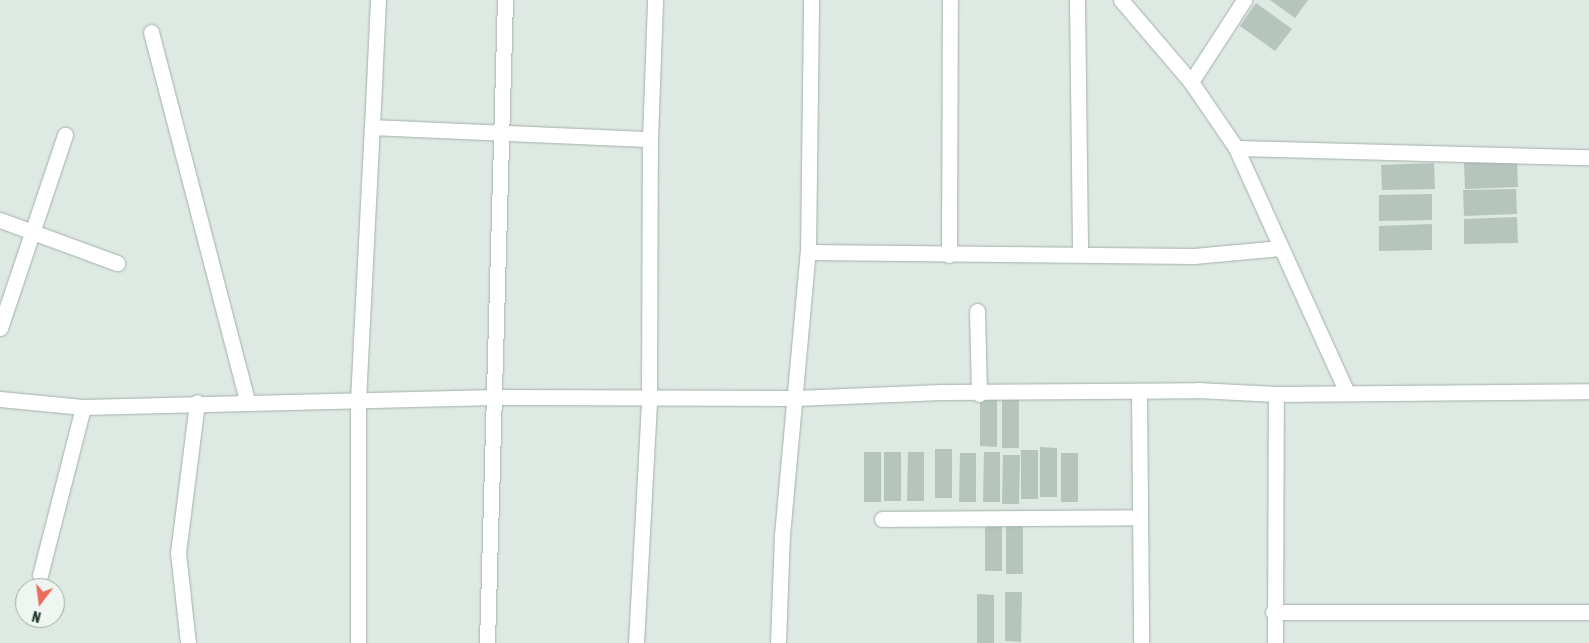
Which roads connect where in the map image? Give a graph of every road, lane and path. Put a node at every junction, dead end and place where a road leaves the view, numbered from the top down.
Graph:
1 (378, 0) edge
2 (504, 0) edge
3 (655, 0) edge
4 (812, 0) edge
5 (950, 0) edge
6 (1077, 0) edge
7 (1121, 0) edge
8 (1244, 0) edge
9 (151, 32) dead end
10 (1191, 82) junction
11 (372, 127) junction
12 (499, 131) junction
13 (65, 135) dead end
14 (650, 139) junction
15 (1236, 148) junction
16 (1589, 157) edge
17 (0, 220) edge
18 (32, 232) junction
19 (1281, 248) junction
20 (808, 252) junction
21 (1080, 252) junction
22 (949, 255) junction
23 (117, 263) dead end
24 (978, 311) dead end
25 (0, 328) edge
26 (1139, 390) junction
27 (1589, 391) edge
28 (1347, 393) junction
29 (978, 394) junction
30 (1276, 394) junction
31 (496, 397) junction
32 (796, 398) junction
33 (0, 399) edge
34 (358, 400) junction
35 (649, 400) junction
36 (197, 402) junction
37 (247, 402) junction
38 (83, 407) junction
39 (1140, 517) junction
40 (882, 519) dead end
41 (40, 575) dead end
42 (1273, 612) junction
43 (1589, 612) edge
44 (188, 643) edge
45 (358, 643) edge
46 (487, 643) edge
47 (636, 643) edge
48 (778, 643) edge
49 (1141, 643) edge
50 (1275, 643) edge

1 - 11 street
2 - 12 street
3 - 14 street
4 - 20 street
5 - 22 street
6 - 21 street
7 - 10 street
8 - 10 street
9 - 37 street
10 - 15 street
11 - 12 street
11 - 34 street
12 - 14 street
12 - 31 street
13 - 18 street
14 - 35 street
15 - 16 street
15 - 19 street
17 - 18 street
18 - 23 street
18 - 25 street
19 - 21 street
19 - 28 street
20 - 22 street
20 - 32 street
21 - 22 street
24 - 29 street
26 - 29 street
26 - 30 street
26 - 39 street
27 - 28 street
28 - 30 street
29 - 32 street
30 - 42 street
31 - 34 street
31 - 35 street
31 - 46 street
32 - 35 street
32 - 48 street
33 - 38 street
34 - 37 street
34 - 45 street
35 - 47 street
36 - 37 street
36 - 38 street
36 - 44 street
38 - 41 street
39 - 40 street
39 - 49 street
42 - 43 street
42 - 50 street

